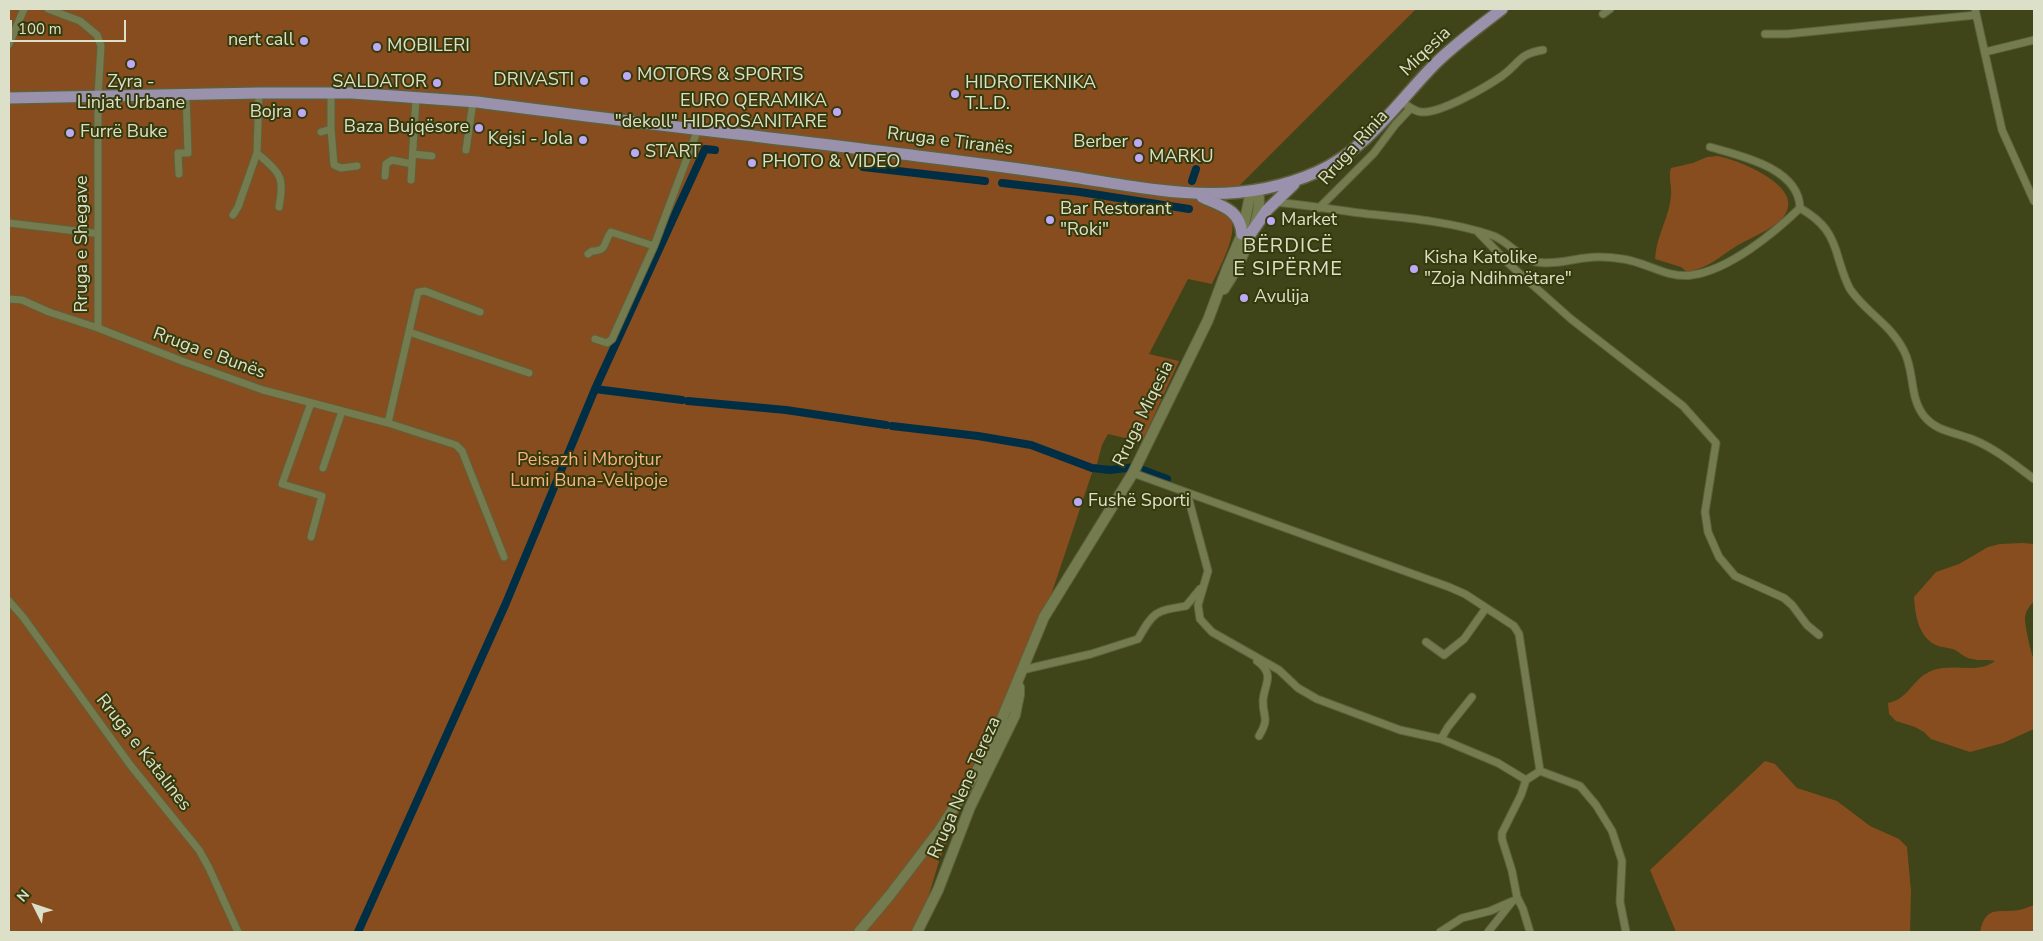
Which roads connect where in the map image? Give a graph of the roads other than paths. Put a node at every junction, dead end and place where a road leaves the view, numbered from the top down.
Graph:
1 (24, 9) edge
2 (48, 9) edge
3 (1502, 9) edge
4 (1610, 9) edge
5 (1975, 12) edge
6 (1602, 14) dead end
7 (1765, 34) dead end
8 (2034, 40) edge
9 (9, 44) edge
10 (1543, 50) dead end
11 (1984, 52) junction
12 (259, 93) junction
13 (331, 93) junction
14 (186, 94) junction
15 (98, 96) junction
16 (9, 98) edge
17 (416, 98) junction
18 (473, 102) junction
19 (1406, 105) junction
20 (331, 129) junction
21 (698, 129) junction
22 (321, 132) dead end
23 (1710, 147) dead end
24 (466, 150) dead end
25 (258, 153) junction
26 (413, 154) junction
27 (432, 156) dead end
28 (412, 164) junction
29 (357, 166) dead end
30 (179, 174) dead end
31 (384, 176) dead end
32 (1302, 178) junction
33 (411, 180) dead end
34 (1254, 190) junction
35 (1196, 194) junction
36 (1274, 202) junction
37 (2034, 202) edge
38 (279, 207) dead end
39 (1319, 208) junction
40 (1800, 208) junction
41 (233, 214) dead end
42 (9, 223) edge
43 (98, 232) junction
44 (1478, 232) junction
45 (1246, 234) junction
46 (654, 246) junction
47 (588, 254) dead end
48 (9, 299) edge
49 (480, 312) dead end
50 (98, 328) junction
51 (409, 332) junction
52 (595, 339) dead end
53 (529, 373) dead end
54 (312, 402) junction
55 (342, 411) junction
56 (388, 423) junction
57 (323, 468) dead end
58 (1134, 471) junction
59 (2034, 479) edge
60 (1187, 493) junction
61 (311, 538) dead end
62 (504, 557) dead end
63 (1202, 587) junction
64 (9, 601) edge
65 (1486, 608) junction
66 (1820, 635) dead end
67 (1426, 642) dead end
68 (1246, 651) junction
69 (1022, 670) junction
70 (1018, 681) junction
71 (1472, 697) dead end
72 (1259, 736) dead end
73 (1441, 739) junction
74 (1540, 771) junction
75 (1526, 780) junction
76 (1515, 899) junction
77 (238, 932) edge
78 (859, 932) edge
79 (917, 932) edge
80 (1440, 932) edge
81 (1488, 932) edge
82 (1530, 932) edge
83 (1626, 932) edge

1 - 9 street
2 - 15 street, Rruga e Shegave
3 - 19 main road, Miqesia
4 - 6 street
5 - 7 street
5 - 11 street
8 - 11 street
10 - 19 street, Rruga Rinia
11 - 37 street
12 - 13 main road, Rruga e Tiranës
12 - 14 main road, Rruga e Tiranës
12 - 25 street
13 - 17 main road, Rruga e Tiranës
13 - 20 street
14 - 15 main road, Rruga e Tiranës
14 - 30 street
15 - 16 main road, Rruga e Tiranës
15 - 43 street, Rruga e Shegave
17 - 18 main road, Rruga e Tiranës
17 - 26 street
18 - 21 main road, Rruga e Tiranës
18 - 24 street
19 - 32 main road, Miqesia
19 - 39 street, Rruga Rinia
20 - 22 street
20 - 29 street
21 - 35 main road, Rruga e Tiranës
21 - 46 street
23 - 40 street
25 - 38 street
25 - 41 street
26 - 27 street
26 - 28 street
28 - 31 street
28 - 33 street
32 - 34 main road
32 - 36 main road
34 - 35 main road
34 - 45 main road, Rruga Miqesia
35 - 45 main road
36 - 39 street
36 - 45 main road
39 - 44 street
40 - 44 street
40 - 59 street
42 - 43 street
43 - 50 street, Rruga e Shegave
44 - 66 street
45 - 58 main road, Rruga Miqesia
46 - 47 street
46 - 52 street
48 - 50 street, Rruga e Shegave
49 - 51 street
50 - 54 street, Rruga e Bunës
51 - 53 street
51 - 56 street
54 - 55 street, Rruga e Bunës
54 - 61 street
55 - 56 street, Rruga e Bunës
55 - 57 street
56 - 62 street, Rruga e Bunës
58 - 60 street
58 - 69 main road, Rruga Miqesia
60 - 63 street
60 - 65 street
63 - 68 street
63 - 69 street
64 - 77 street, Rruga e Katalines
65 - 67 street
65 - 74 street
68 - 72 street
68 - 73 street
69 - 70 main road, Rruga Miqesia
70 - 78 main road, Rruga Miqesia
70 - 79 main road, Rruga Nene Tereza
71 - 73 street
73 - 75 street
74 - 75 street
74 - 83 street
75 - 76 street
76 - 80 street
76 - 81 street
76 - 82 street

